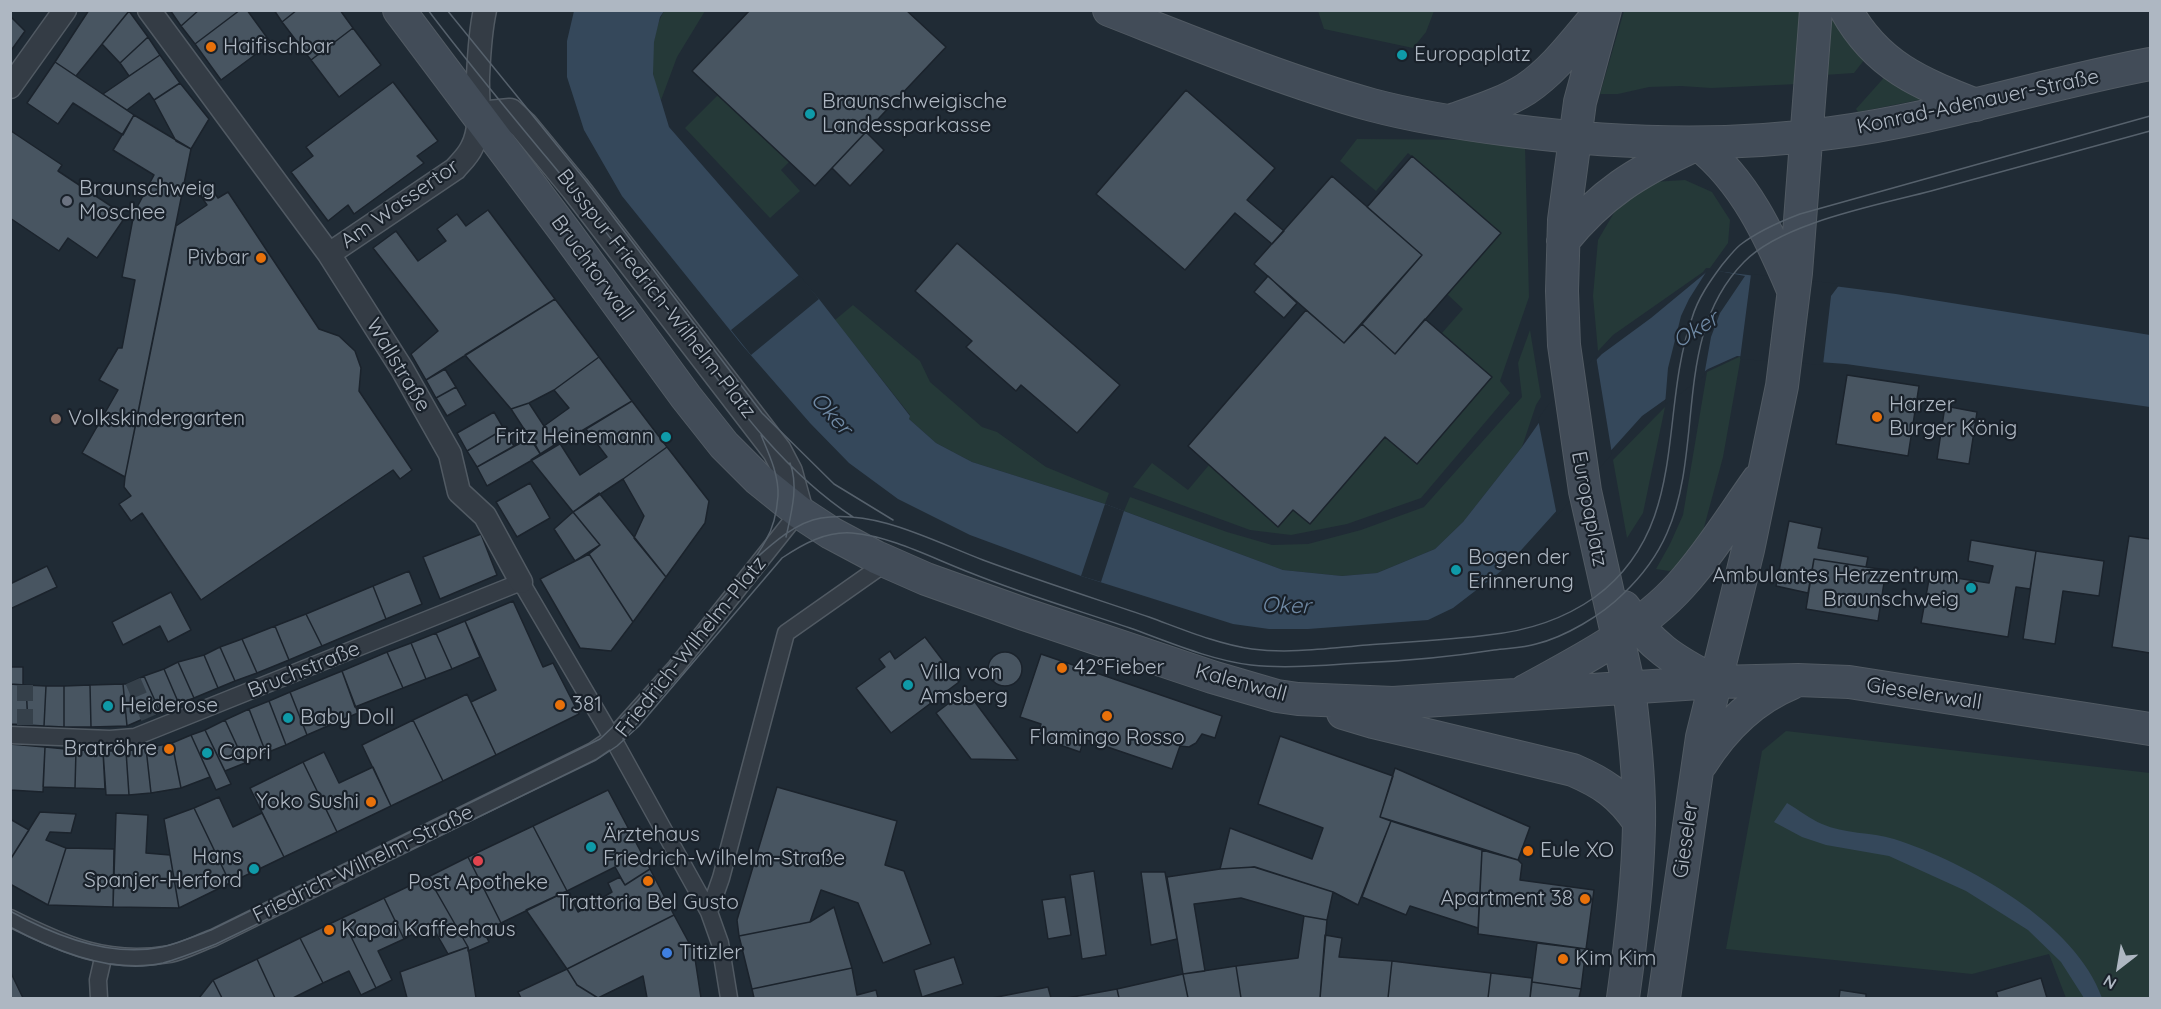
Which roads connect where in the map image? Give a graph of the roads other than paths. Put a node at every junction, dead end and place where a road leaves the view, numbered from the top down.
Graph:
1 (66, 10) edge
2 (149, 10) edge
3 (399, 10) edge
4 (484, 10) edge
5 (1109, 10) edge
6 (1603, 10) edge
7 (1816, 10) edge
8 (1846, 10) edge
9 (2151, 64) edge
10 (10, 87) edge
11 (1976, 105) junction
12 (479, 116) junction
13 (1449, 122) junction
14 (1805, 137) junction
15 (1576, 138) junction
16 (1698, 144) junction
17 (1563, 241) junction
18 (329, 254) junction
19 (1791, 278) junction
20 (1767, 467) junction
21 (799, 512) junction
22 (887, 562) junction
23 (521, 582) junction
24 (1626, 630) junction
25 (1798, 680) junction
26 (1714, 682) junction
27 (1629, 687) junction
28 (1519, 694) junction
29 (1298, 699) junction
30 (2145, 729) edge
31 (10, 735) edge
32 (612, 738) junction
33 (1696, 774) junction
34 (1639, 822) junction
35 (709, 912) junction
36 (10, 918) edge
37 (104, 954) junction
38 (99, 999) edge
39 (729, 999) edge
40 (1623, 999) edge
41 (1664, 999) edge

1 - 10 street
2 - 18 street, Wallstraße
3 - 12 main road, Bruchtorwall
4 - 12 street, Am Wassertor
5 - 13 main road
6 - 13 main road
6 - 15 main road, Europaplatz
7 - 14 main road
8 - 11 main road
9 - 11 main road, Konrad-Adenauer-Straße
11 - 14 main road, Konrad-Adenauer-Straße
12 - 18 street, Am Wassertor
12 - 21 main road, Bruchtorwall
13 - 15 main road
14 - 16 main road
14 - 19 main road
15 - 16 main road
15 - 17 main road, Europaplatz
16 - 17 main road
16 - 19 main road
17 - 24 main road, Europaplatz
18 - 23 street, Wallstraße
19 - 20 main road
20 - 24 main road
20 - 26 main road
21 - 22 main road, Kalenwall
21 - 32 street, Friedrich-Wilhelm-Platz
22 - 29 main road, Kalenwall
22 - 35 street
23 - 31 street, Bruchstraße
23 - 32 street, Wallstraße
24 - 26 main road
24 - 27 main road
24 - 28 main road
25 - 26 main road, Gieselerwall
25 - 30 main road, Gieselerwall
25 - 33 main road
26 - 27 main road, Kalenwall
26 - 33 main road, Gieseler
27 - 28 main road, Kalenwall
27 - 34 main road
28 - 29 main road, Kalenwall
29 - 34 main road
32 - 35 street, Friedrich-Wilhelm-Platz
32 - 37 street, Friedrich-Wilhelm-Straße
33 - 41 main road, Gieseler
34 - 40 main road
35 - 39 street, Friedrich-Wilhelm-Platz
36 - 37 street, Friedrich-Wilhelm-Straße
37 - 38 street

